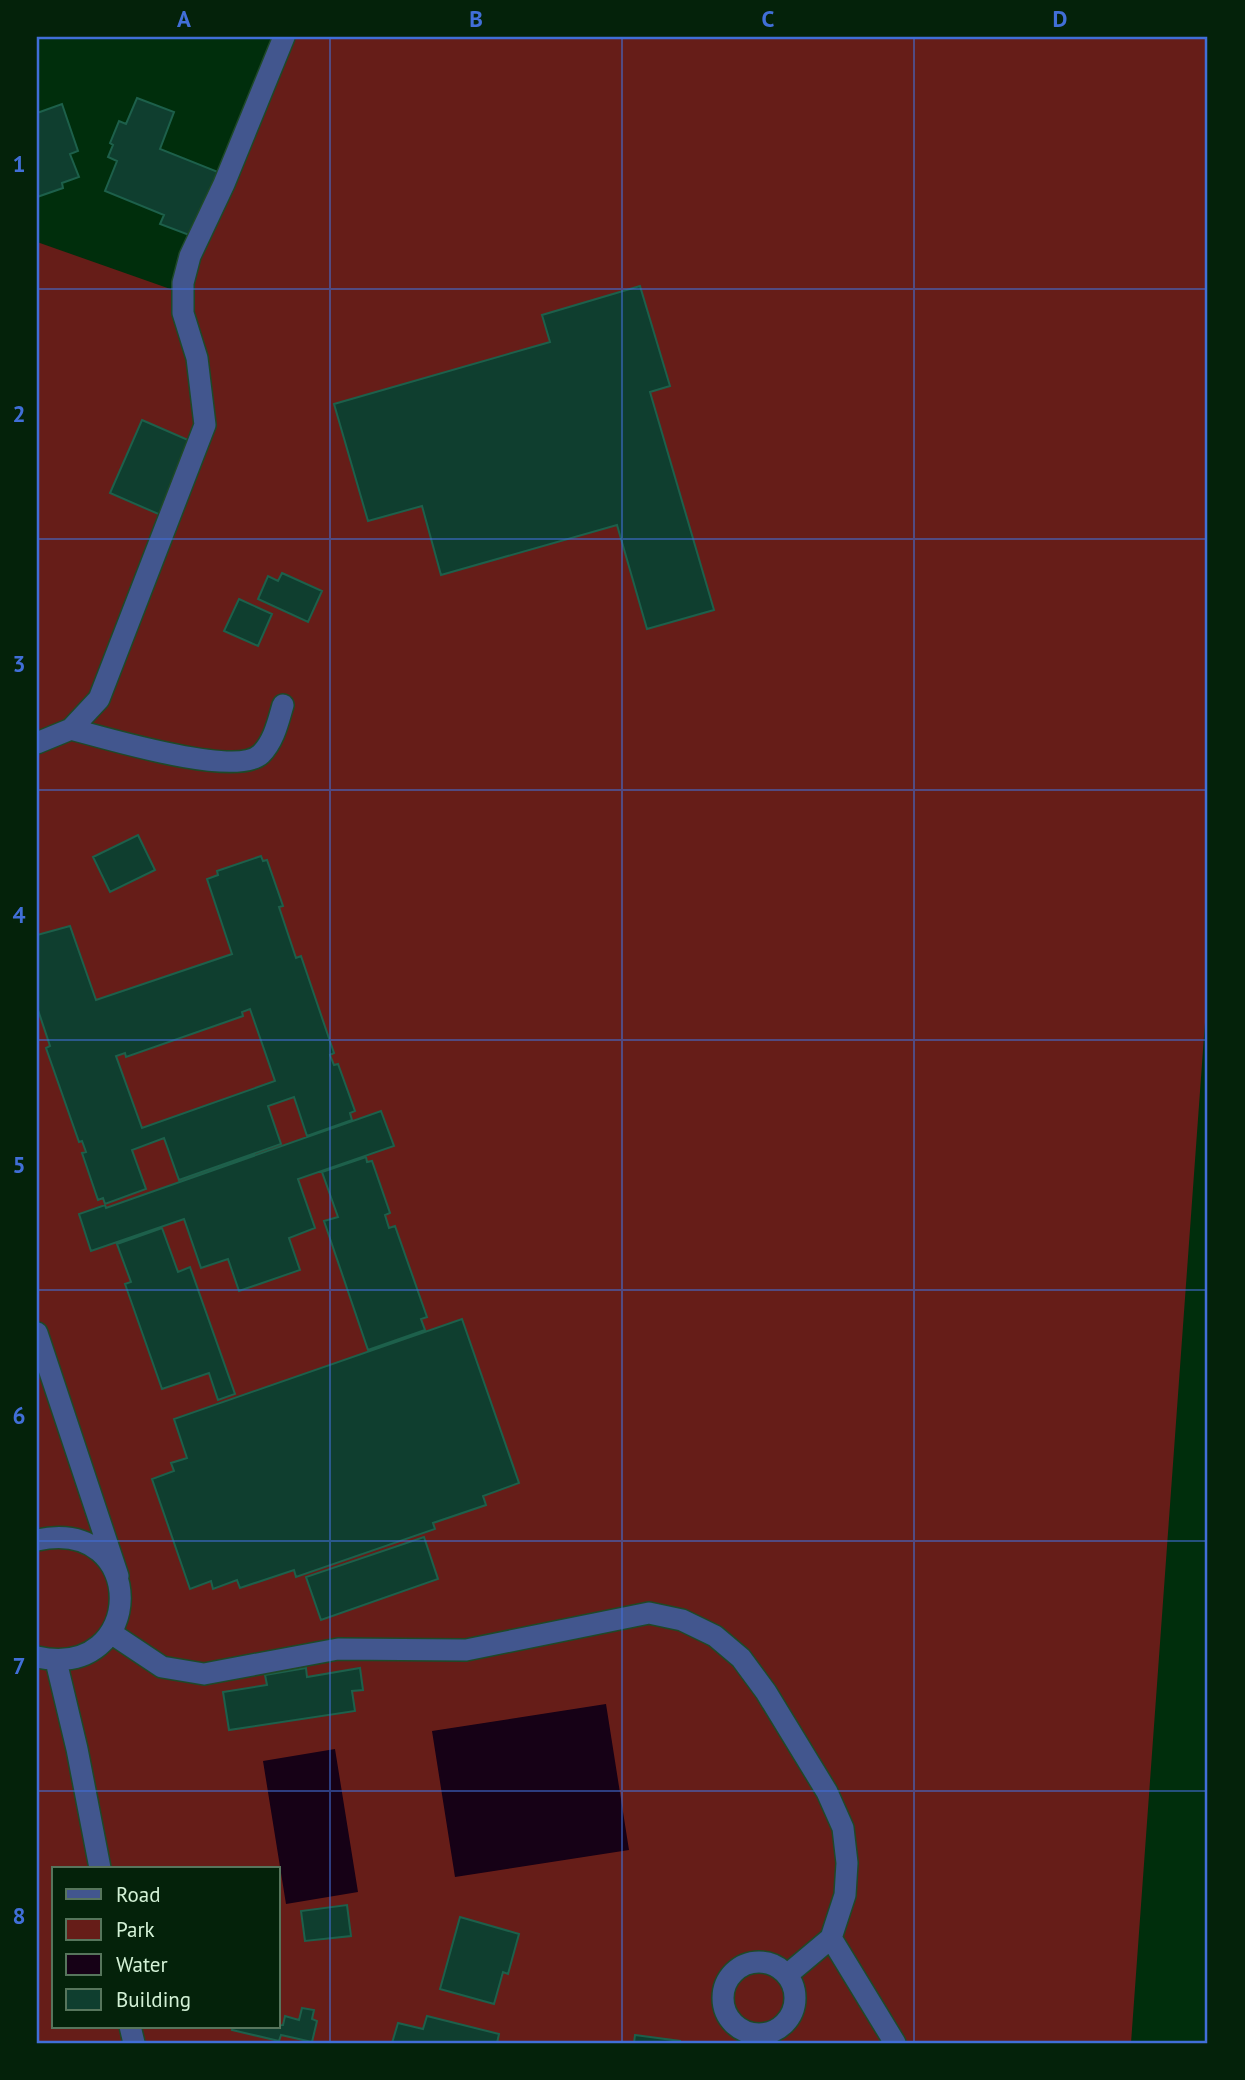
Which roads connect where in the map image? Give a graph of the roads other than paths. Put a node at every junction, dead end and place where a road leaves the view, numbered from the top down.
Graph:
1 (284, 37) edge
2 (283, 705) dead end
3 (71, 730) junction
4 (37, 743) edge
5 (37, 1333) edge
6 (37, 1540) edge
7 (118, 1576) junction
8 (111, 1633) junction
9 (46, 1659) edge
10 (100, 1867) edge
11 (831, 1938) junction
12 (787, 1975) dead end
13 (895, 2043) edge

1 - 3 lane
2 - 3 lane
3 - 4 lane
5 - 7 lane
6 - 7 lane
7 - 8 lane
8 - 9 lane
8 - 11 lane
9 - 10 lane
11 - 12 lane
11 - 13 lane

